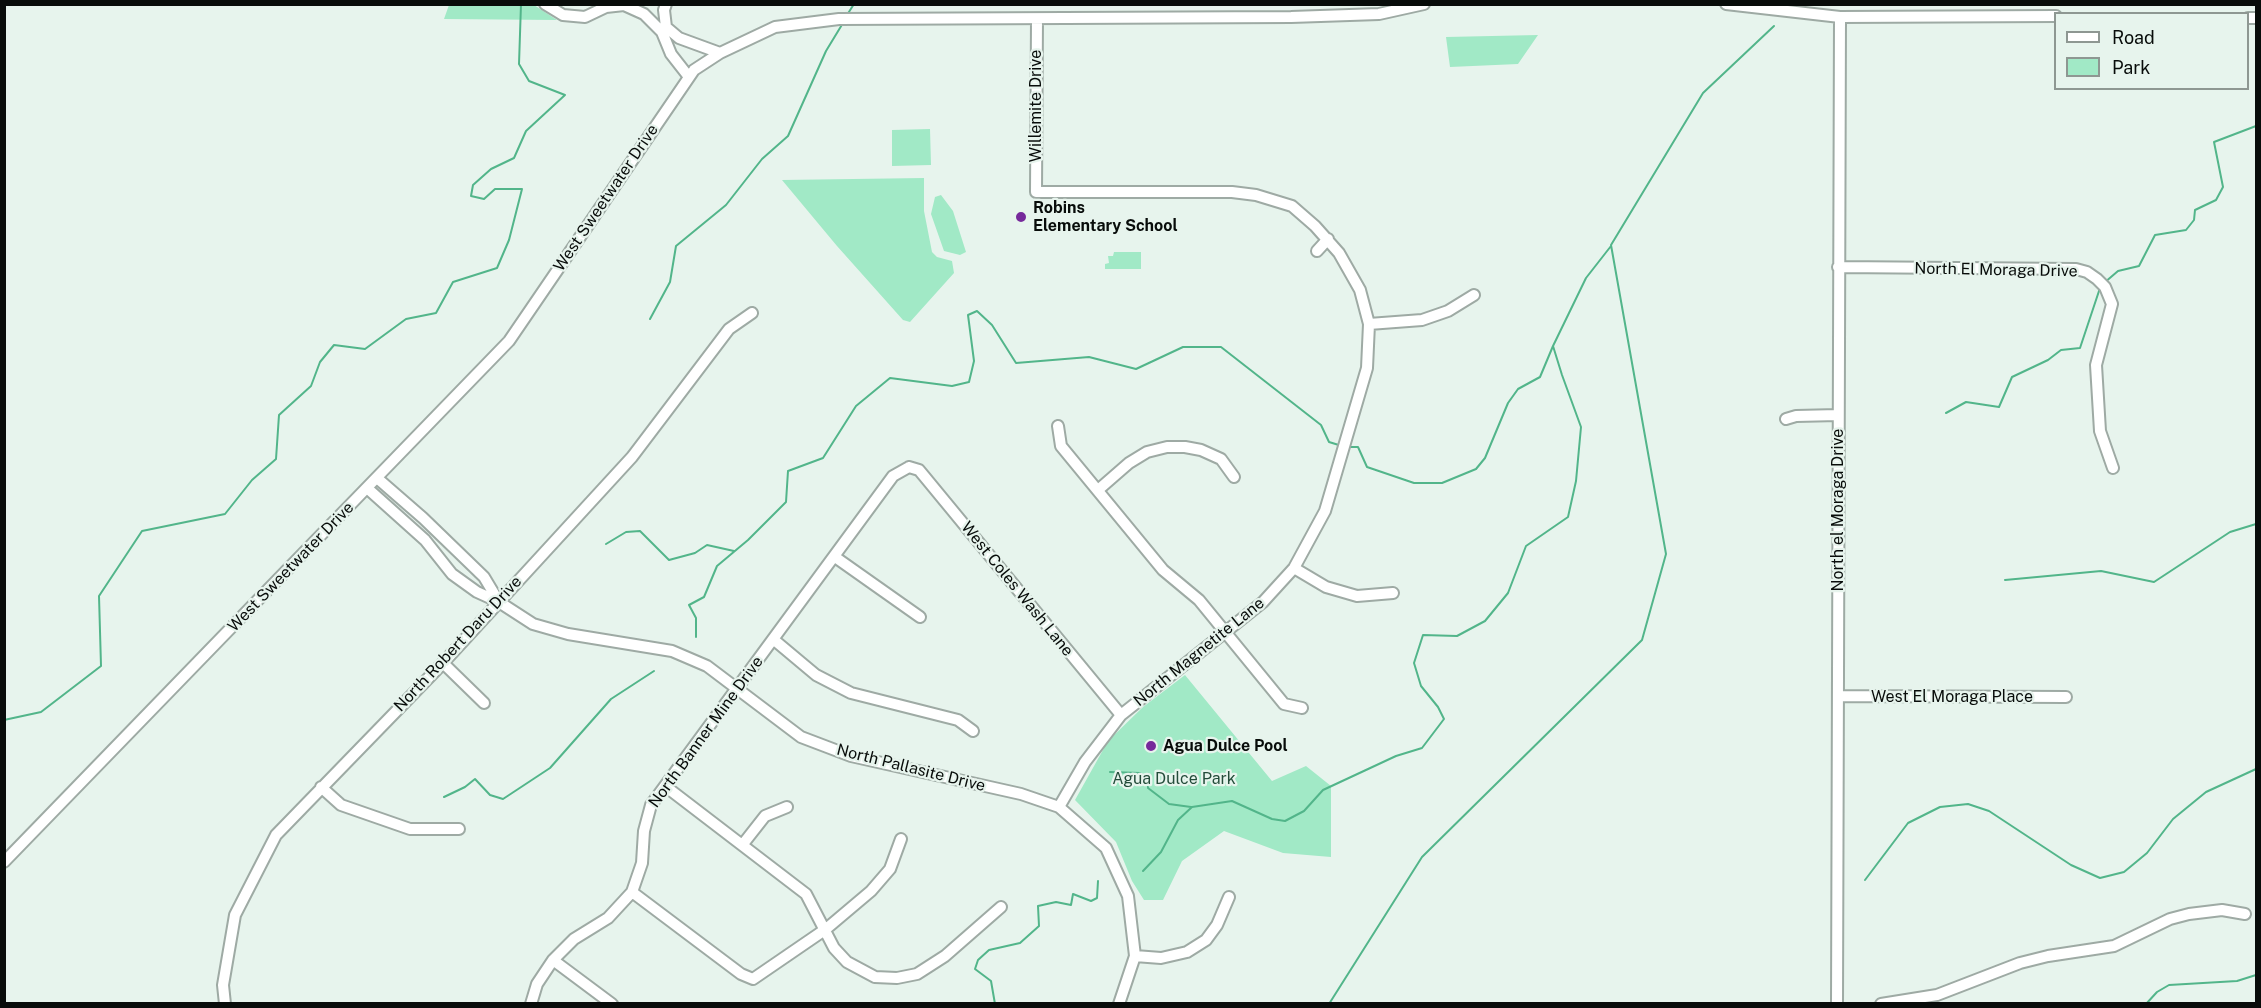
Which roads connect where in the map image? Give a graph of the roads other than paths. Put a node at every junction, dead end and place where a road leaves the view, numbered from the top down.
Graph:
1 (545, 4) edge
2 (666, 4) edge
3 (1424, 4) edge
4 (1726, 4) edge
5 (2054, 16) edge
6 (1840, 17) junction
7 (1037, 19) junction
8 (720, 53) junction
9 (690, 77) junction
10 (1036, 192) joint
11 (1328, 239) junction
12 (1317, 251) dead end
13 (1838, 267) junction
14 (1474, 295) dead end
15 (752, 313) dead end
16 (1369, 324) junction
17 (1838, 415) junction
18 (1786, 419) dead end
19 (1058, 426) dead end
20 (908, 464) joint
21 (2113, 468) dead end
22 (1234, 477) dead end
23 (377, 478) junction
24 (367, 488) junction
25 (1098, 490) junction
26 (835, 557) junction
27 (1294, 568) junction
28 (1393, 594) dead end
29 (499, 602) junction
30 (920, 617) dead end
31 (1225, 631) junction
32 (773, 639) junction
33 (443, 663) junction
34 (736, 687) junction
35 (1839, 696) junction
36 (2066, 697) dead end
37 (484, 703) dead end
38 (1302, 708) dead end
39 (1121, 715) junction
40 (973, 731) dead end
41 (665, 786) junction
42 (321, 787) junction
43 (787, 807) dead end
44 (1059, 807) junction
45 (459, 829) dead end
46 (901, 839) dead end
47 (744, 844) junction
48 (4, 862) edge
49 (632, 892) junction
50 (1229, 897) dead end
51 (1001, 907) dead end
52 (2245, 914) dead end
53 (826, 929) junction
54 (1135, 956) junction
55 (553, 960) junction
56 (225, 1004) edge
57 (531, 1004) edge
58 (612, 1004) edge
59 (1119, 1004) edge
60 (1837, 1004) edge
61 (1881, 1004) edge

1 - 9 street
2 - 8 street
3 - 7 street, West Sweetwater Drive
4 - 6 street
5 - 6 street
6 - 13 street, North el Moraga Drive
7 - 8 street, West Sweetwater Drive
7 - 10 street, Willemite Drive
8 - 9 street, West Sweetwater Drive
9 - 23 street, West Sweetwater Drive
10 - 11 street, North Magnetite Lane
11 - 12 street
11 - 16 street, North Magnetite Lane
13 - 17 street, North el Moraga Drive
13 - 21 street, North El Moraga Drive
14 - 16 street
15 - 29 street, North Robert Daru Drive
16 - 27 street, North Magnetite Lane
17 - 18 street
17 - 35 street, North el Moraga Drive
19 - 25 street
20 - 26 street, North Banner Mine Drive
20 - 39 street, West Coles Wash Lane
22 - 25 street
23 - 24 street, West Sweetwater Drive
23 - 29 street
24 - 29 street, North Pallasite Drive
24 - 48 street, West Sweetwater Drive
25 - 31 street
26 - 30 street
26 - 32 street, North Banner Mine Drive
27 - 28 street
27 - 31 street, North Magnetite Lane
29 - 33 street, North Robert Daru Drive
29 - 34 street, North Pallasite Drive
31 - 38 street
31 - 39 street, North Magnetite Lane
32 - 34 street, North Banner Mine Drive
32 - 40 street
33 - 37 street
33 - 42 street, North Robert Daru Drive
34 - 41 street, North Banner Mine Drive
34 - 44 street, North Pallasite Drive
35 - 36 street, West El Moraga Place
35 - 60 street, North el Moraga Drive
39 - 44 street, North Magnetite Lane
41 - 47 street
41 - 49 street, North Banner Mine Drive
42 - 45 street
42 - 56 street, North Robert Daru Drive
43 - 47 street
44 - 54 street
46 - 53 street
47 - 53 street
49 - 53 street
49 - 55 street, North Banner Mine Drive
50 - 54 street
51 - 53 street
52 - 61 street
54 - 59 street
55 - 57 street, North Banner Mine Drive
55 - 58 street

